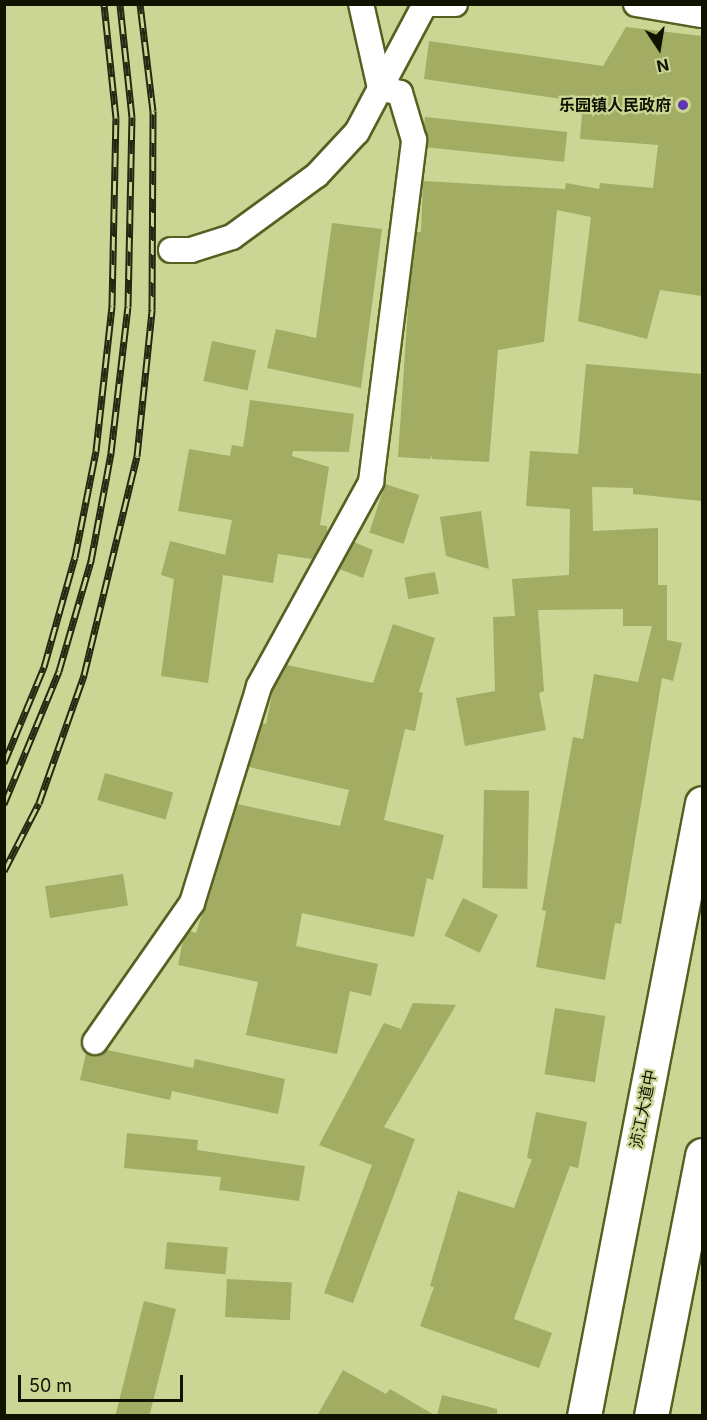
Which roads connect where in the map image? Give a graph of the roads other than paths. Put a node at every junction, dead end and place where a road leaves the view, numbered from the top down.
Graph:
1 (361, 4) edge
2 (425, 4) edge
3 (432, 4) edge
4 (455, 4) edge
5 (636, 4) edge
6 (702, 15) edge
7 (380, 88) junction
8 (171, 250) dead end
9 (702, 803) edge
10 (95, 1042) dead end
11 (702, 1155) edge
12 (584, 1416) edge
13 (651, 1416) edge

1 - 7 street
2 - 7 street
3 - 4 street
5 - 6 street
7 - 8 street
7 - 10 street
9 - 12 main road, 浈江大道中
11 - 13 main road

